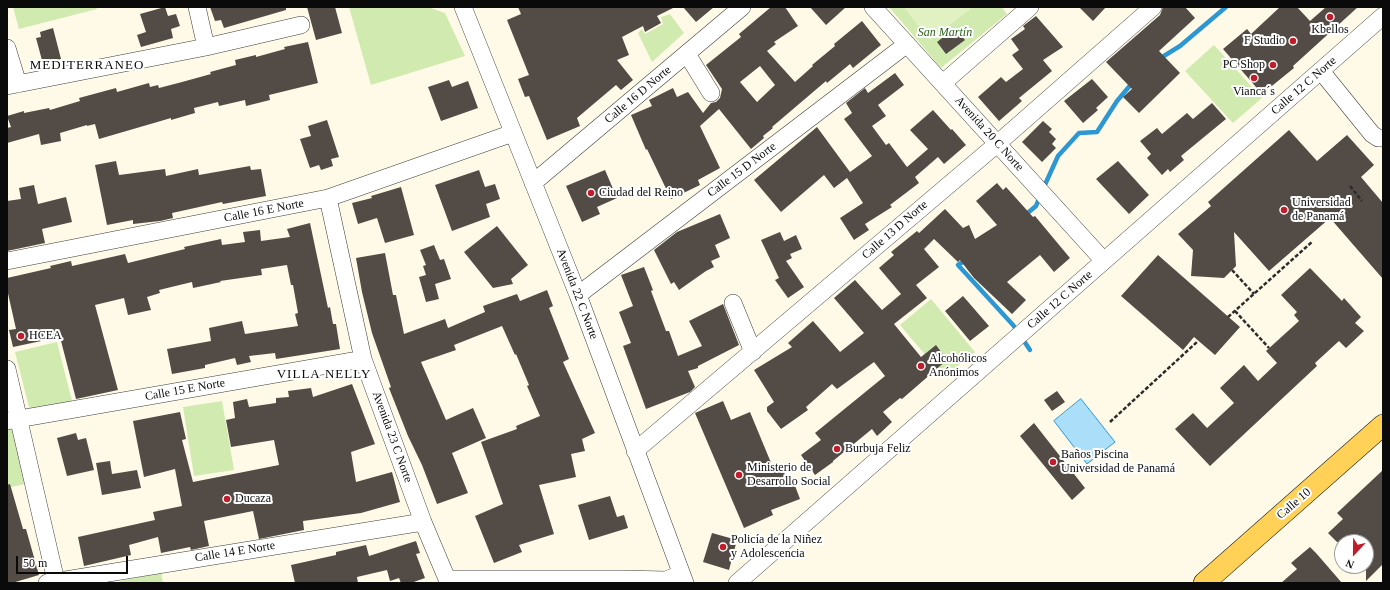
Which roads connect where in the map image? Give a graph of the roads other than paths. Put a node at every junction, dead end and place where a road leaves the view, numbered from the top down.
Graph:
1 (197, 7) edge
2 (463, 7) edge
3 (742, 7) edge
4 (873, 7) edge
5 (1030, 7) edge
6 (1153, 7) edge
7 (1383, 16) edge
8 (301, 25) dead end
9 (907, 44) junction
10 (206, 46) junction
11 (7, 48) edge
12 (687, 54) junction
13 (1321, 71) junction
14 (943, 83) junction
15 (13, 85) edge
16 (711, 93) dead end
17 (513, 133) junction
18 (1383, 138) edge
19 (997, 144) junction
20 (533, 183) junction
21 (328, 198) junction
22 (7, 261) edge
23 (1104, 261) junction
24 (578, 296) junction
25 (733, 303) dead end
26 (754, 352) junction
27 (364, 359) junction
28 (7, 369) edge
29 (13, 420) edge
30 (1383, 425) edge
31 (636, 451) junction
32 (423, 522) junction
33 (683, 579) edge
34 (491, 581) edge
35 (51, 582) edge
36 (665, 582) edge
37 (737, 583) edge
38 (1204, 583) edge

1 - 10 street
2 - 17 street, Avenida 22 C Norte
3 - 12 street, Calle 16 D Norte
4 - 9 street, Avenida 20 C Norte
5 - 14 street
6 - 19 street, Calle 13 D Norte
7 - 13 street, Calle 12 C Norte
8 - 10 street
9 - 14 street, Avenida 20 C Norte
9 - 24 street, Calle 15 D Norte
10 - 15 street
11 - 15 street
12 - 16 street
12 - 20 street, Calle 16 D Norte
13 - 18 street
13 - 23 street, Calle 12 C Norte
14 - 19 street, Avenida 20 C Norte
17 - 20 street, Avenida 22 C Norte
17 - 21 street, Calle 16 E Norte
19 - 23 street, Avenida 20 C Norte
19 - 26 street, Calle 13 D Norte
20 - 24 street, Avenida 22 C Norte
21 - 22 street, Calle 16 E Norte
21 - 27 street, Avenida 23 C Norte
23 - 37 street, Calle 12 C Norte
24 - 31 street, Avenida 22 C Norte
25 - 26 street
26 - 31 street, Calle 13 D Norte
27 - 29 street, Calle 15 E Norte
27 - 32 street, Avenida 23 C Norte
28 - 29 street
29 - 35 street
30 - 38 main road, Calle 10
31 - 33 street, Avenida 22 C Norte
32 - 34 street, Avenida 23 C Norte
32 - 35 street, Calle 14 E Norte
33 - 36 street
34 - 36 street

